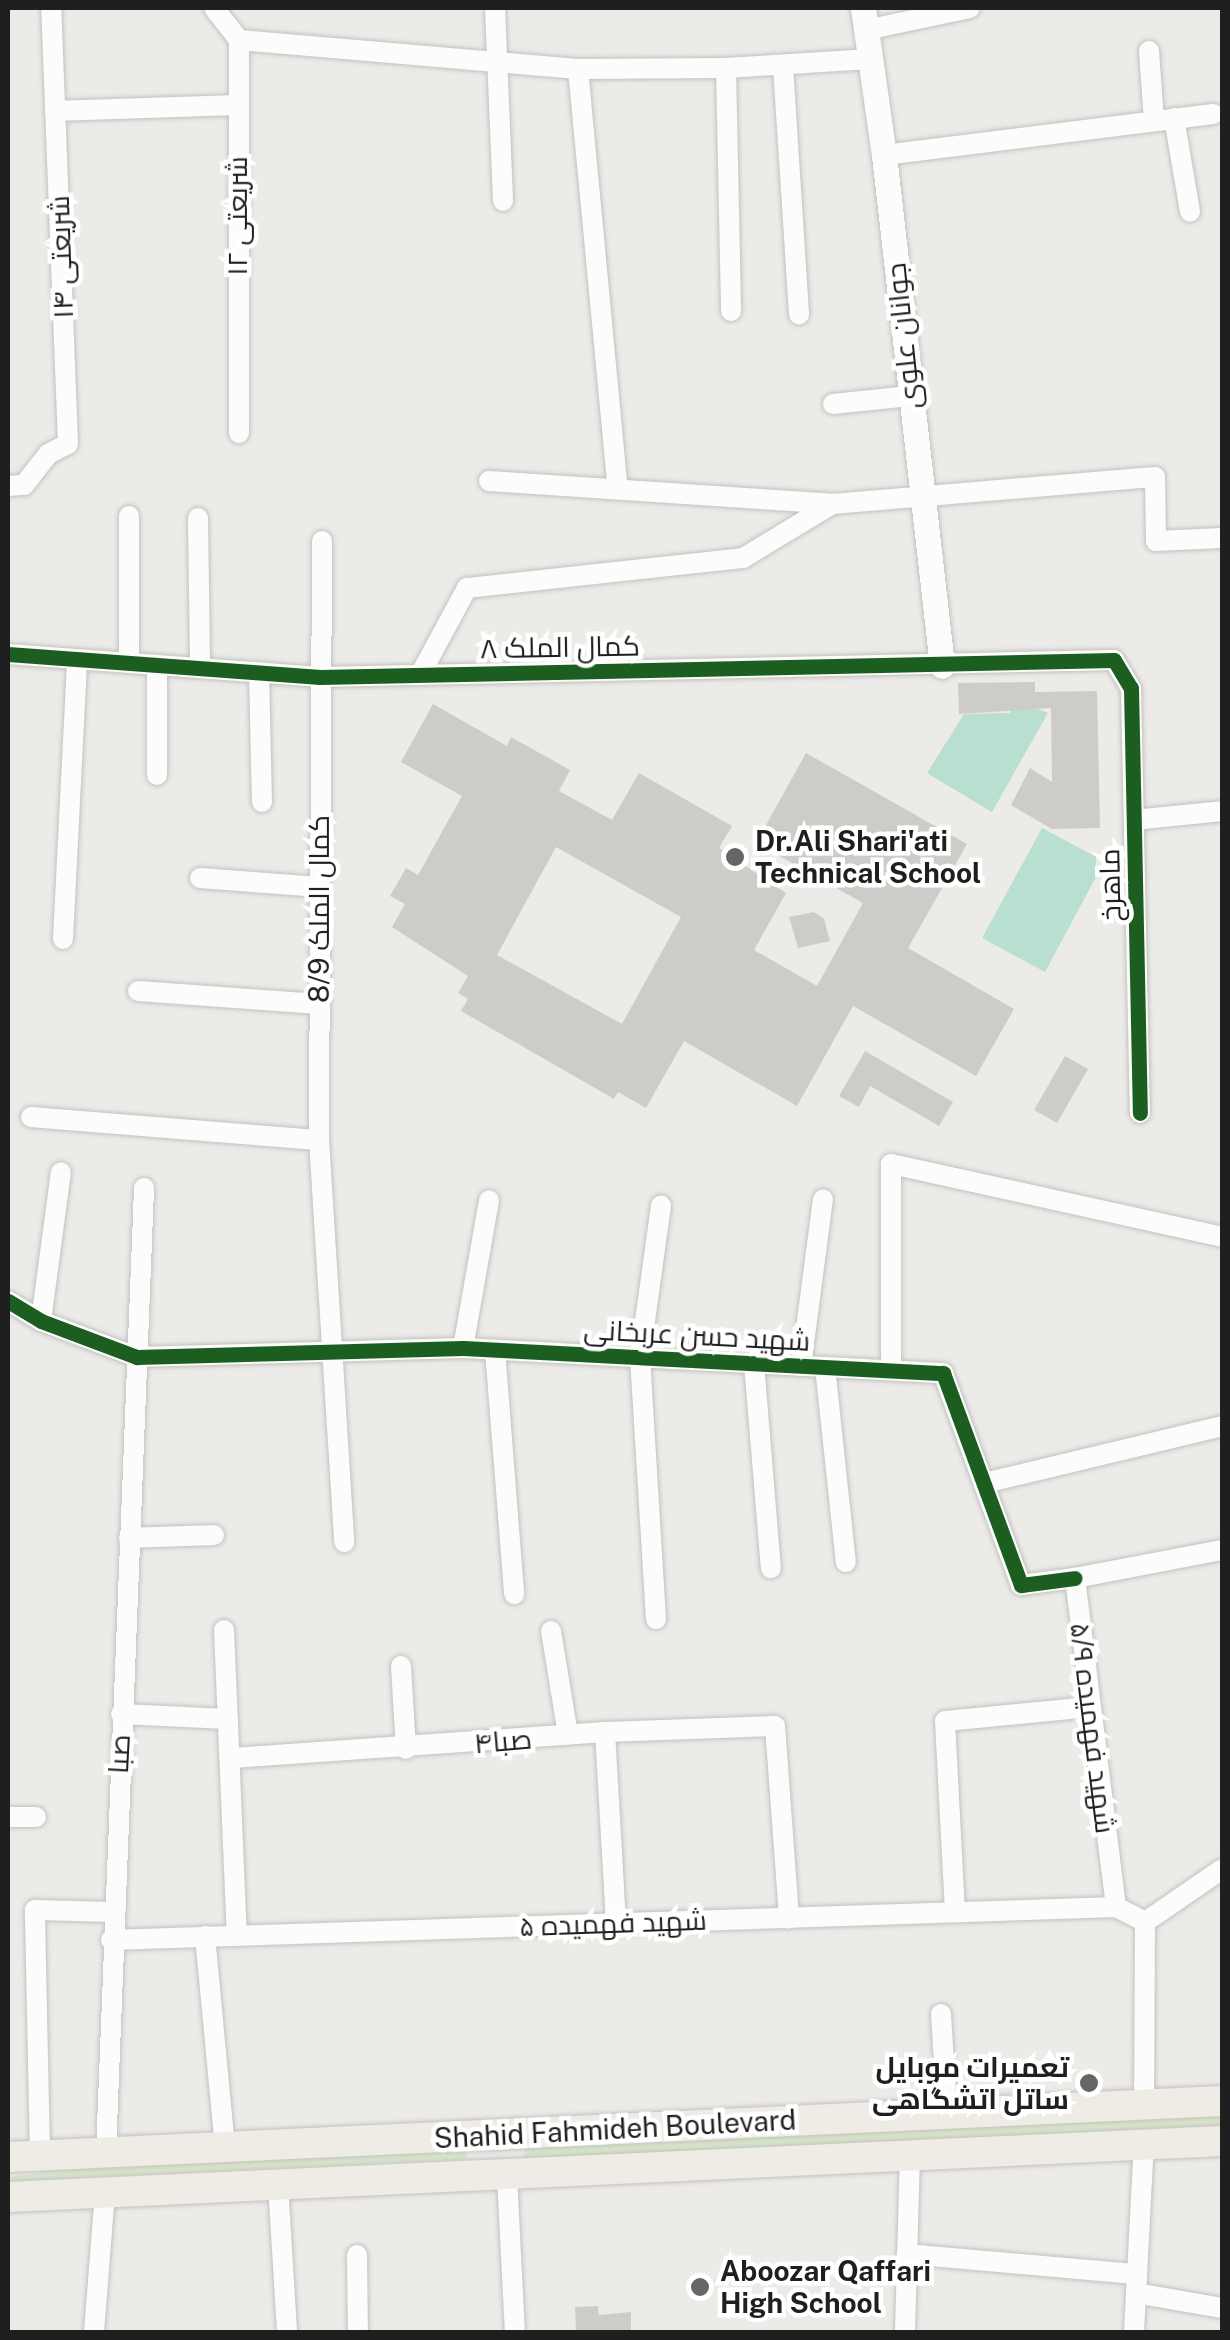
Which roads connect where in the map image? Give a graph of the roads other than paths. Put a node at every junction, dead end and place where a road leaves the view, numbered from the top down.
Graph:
1 (51, 8) edge
2 (214, 8) edge
3 (495, 8) edge
4 (970, 8) edge
5 (864, 19) edge
6 (239, 40) junction
7 (1149, 51) dead end
8 (870, 59) junction
9 (498, 64) junction
10 (783, 66) junction
11 (726, 68) junction
12 (578, 69) junction
13 (236, 106) junction
14 (55, 110) junction
15 (1213, 114) dead end
16 (1164, 119) junction
17 (884, 155) junction
18 (503, 201) dead end
19 (1190, 212) dead end
20 (731, 311) dead end
21 (799, 314) dead end
22 (910, 396) junction
23 (833, 404) dead end
24 (239, 433) dead end
25 (488, 480) dead end
26 (16, 486) edge
27 (618, 489) junction
28 (920, 498) junction
29 (832, 504) junction
30 (129, 516) dead end
31 (198, 518) dead end
32 (1222, 538) edge
33 (322, 541) dead end
34 (8, 654) edge
35 (77, 659) junction
36 (1114, 660) joint
37 (129, 663) junction
38 (157, 665) junction
39 (942, 666) junction
40 (200, 668) junction
41 (259, 672) junction
42 (420, 675) junction
43 (320, 677) junction
44 (157, 774) dead end
45 (262, 802) dead end
46 (1222, 811) edge
47 (1134, 820) junction
48 (200, 878) dead end
49 (319, 887) junction
50 (63, 939) dead end
51 (138, 991) dead end
52 (319, 1004) junction
53 (1140, 1113) dead end
54 (31, 1117) dead end
55 (319, 1140) junction
56 (62, 1172) dead end
57 (144, 1188) dead end
58 (823, 1199) dead end
59 (489, 1200) dead end
60 (661, 1205) dead end
61 (1222, 1236) edge
62 (8, 1301) edge
63 (41, 1321) junction
64 (463, 1348) junction
65 (495, 1350) junction
66 (330, 1354) junction
67 (137, 1357) junction
68 (640, 1357) junction
69 (754, 1363) junction
70 (801, 1366) junction
71 (824, 1367) junction
72 (891, 1370) junction
73 (1222, 1426) edge
74 (985, 1483) junction
75 (214, 1535) dead end
76 (129, 1538) junction
77 (344, 1542) dead end
78 (1222, 1550) edge
79 (846, 1562) dead end
80 (771, 1568) dead end
81 (1075, 1578) junction
82 (514, 1594) dead end
83 (656, 1619) dead end
84 (224, 1630) dead end
85 (550, 1631) dead end
86 (400, 1666) dead end
87 (1090, 1707) junction
88 (121, 1714) junction
89 (228, 1719) junction
90 (605, 1732) junction
91 (568, 1736) junction
92 (406, 1749) junction
93 (232, 1758) junction
94 (8, 1816) edge
95 (36, 1817) dead end
96 (1222, 1869) edge
97 (1116, 1907) junction
98 (112, 1912) junction
99 (955, 1912) junction
100 (790, 1918) junction
101 (1145, 1922) junction
102 (616, 1923) junction
103 (206, 1936) junction
104 (237, 1936) junction
105 (111, 1940) junction
106 (941, 2014) dead end
107 (1222, 2101) edge
108 (1144, 2104) junction
109 (947, 2113) junction
110 (8, 2134) edge
111 (1222, 2140) edge
112 (1144, 2144) junction
113 (225, 2146) junction
114 (106, 2152) junction
115 (40, 2155) junction
116 (910, 2156) junction
117 (8, 2158) edge
118 (506, 2176) junction
119 (278, 2184) junction
120 (105, 2192) junction
121 (8, 2197) edge
122 (907, 2254) junction
123 (357, 2255) dead end
124 (1136, 2284) junction
125 (1222, 2308) edge
126 (94, 2332) edge
127 (287, 2332) edge
128 (358, 2332) edge
129 (515, 2332) edge
130 (905, 2332) edge
131 (1134, 2332) edge

1 - 14 street, شریعتی ۱۴
2 - 6 street
3 - 9 street
4 - 5 street
5 - 8 street, جوانان علوی
6 - 9 street
6 - 13 street, شریعتی ۱۲
7 - 16 street
8 - 10 street
8 - 17 street, جوانان علوی
9 - 12 street
9 - 18 street
10 - 11 street
10 - 21 street
11 - 12 street
11 - 20 street
12 - 27 street
13 - 14 street
13 - 24 street, شریعتی ۱۲
14 - 26 street, شریعتی ۱۴
15 - 16 street
16 - 17 street
16 - 19 street
17 - 22 street, جوانان علوی
22 - 23 street
22 - 28 street, جوانان علوی
25 - 27 street
27 - 29 street
28 - 29 street
28 - 32 street
28 - 39 street, جوانان علوی
29 - 42 street
30 - 37 street
31 - 40 street
33 - 43 street, کمال الملک 8/9
34 - 35 street, کمال الملک ۸
35 - 37 street, کمال الملک ۸
35 - 50 street
36 - 39 street, کمال الملک ۸
36 - 47 street, ماهرخ
37 - 38 street, کمال الملک ۸
38 - 40 street, کمال الملک ۸
38 - 44 street
39 - 42 street, کمال الملک ۸
40 - 41 street, کمال الملک ۸
41 - 43 street, کمال الملک ۸
41 - 45 street
42 - 43 street, کمال الملک ۸
43 - 49 street, کمال الملک 8/9
46 - 47 street
47 - 53 street, ماهرخ
48 - 49 street
49 - 52 street, کمال الملک 8/9
51 - 52 street
52 - 55 street, کمال الملک 8/9
54 - 55 street
55 - 66 street, کمال الملک 8/9
56 - 63 street
57 - 67 street, صبا
58 - 70 street
59 - 64 street
60 - 68 street
61 - 72 street
62 - 63 street
63 - 67 street
64 - 65 street, شهید حسن عربخانی
64 - 66 street, شهید حسن عربخانی
65 - 68 street, شهید حسن عربخانی
65 - 82 street
66 - 67 street, شهید حسن عربخانی
66 - 77 street, کمال الملک 8/9
67 - 76 street, صبا
68 - 69 street, شهید حسن عربخانی
68 - 83 street
69 - 70 street, شهید حسن عربخانی
69 - 80 street
70 - 71 street, شهید حسن عربخانی
71 - 72 street, شهید حسن عربخانی
71 - 79 street
72 - 74 street, شهید حسن عربخانی
73 - 74 street
74 - 81 street
75 - 76 street
76 - 88 street, صبا
78 - 81 street
81 - 87 street, شهید فهمیده ۵/۹
84 - 89 street
85 - 91 street
86 - 92 street
87 - 97 street, شهید فهمیده ۵/۹
87 - 99 street
88 - 89 street
88 - 98 street, صبا
89 - 93 street
90 - 91 street, صبا۴
90 - 100 street, صبا۴
90 - 102 street
91 - 92 street, صبا۴
92 - 93 street, صبا۴
93 - 104 street
94 - 95 street
96 - 101 street
97 - 99 street, شهید فهمیده ۵
97 - 101 street
98 - 105 street, صبا
98 - 115 street
99 - 100 street, شهید فهمیده ۵
100 - 102 street, شهید فهمیده ۵
101 - 108 street
102 - 104 street, شهید فهمیده ۵
103 - 104 street, شهید فهمیده ۵
103 - 105 street, شهید فهمیده ۵
103 - 113 street
105 - 114 street, صبا
106 - 109 street
107 - 108 main road, Shahid Fahmideh Boulevard
108 - 109 main road, Shahid Fahmideh Boulevard
109 - 113 main road, Shahid Fahmideh Boulevard
110 - 115 main road
111 - 112 main road, Shahid Fahmideh Boulevard
112 - 116 main road, Shahid Fahmideh Boulevard
112 - 124 street
113 - 114 main road, Shahid Fahmideh Boulevard
114 - 115 main road, Shahid Fahmideh Boulevard
115 - 117 main road, Shahid Fahmideh Boulevard
116 - 118 main road, Shahid Fahmideh Boulevard
116 - 122 street
118 - 119 main road, Shahid Fahmideh Boulevard
118 - 129 street
119 - 120 main road, Shahid Fahmideh Boulevard
119 - 127 street
120 - 121 main road, Shahid Fahmideh Boulevard
120 - 126 street
122 - 124 street
122 - 130 street
123 - 128 street
124 - 125 street
124 - 131 street

